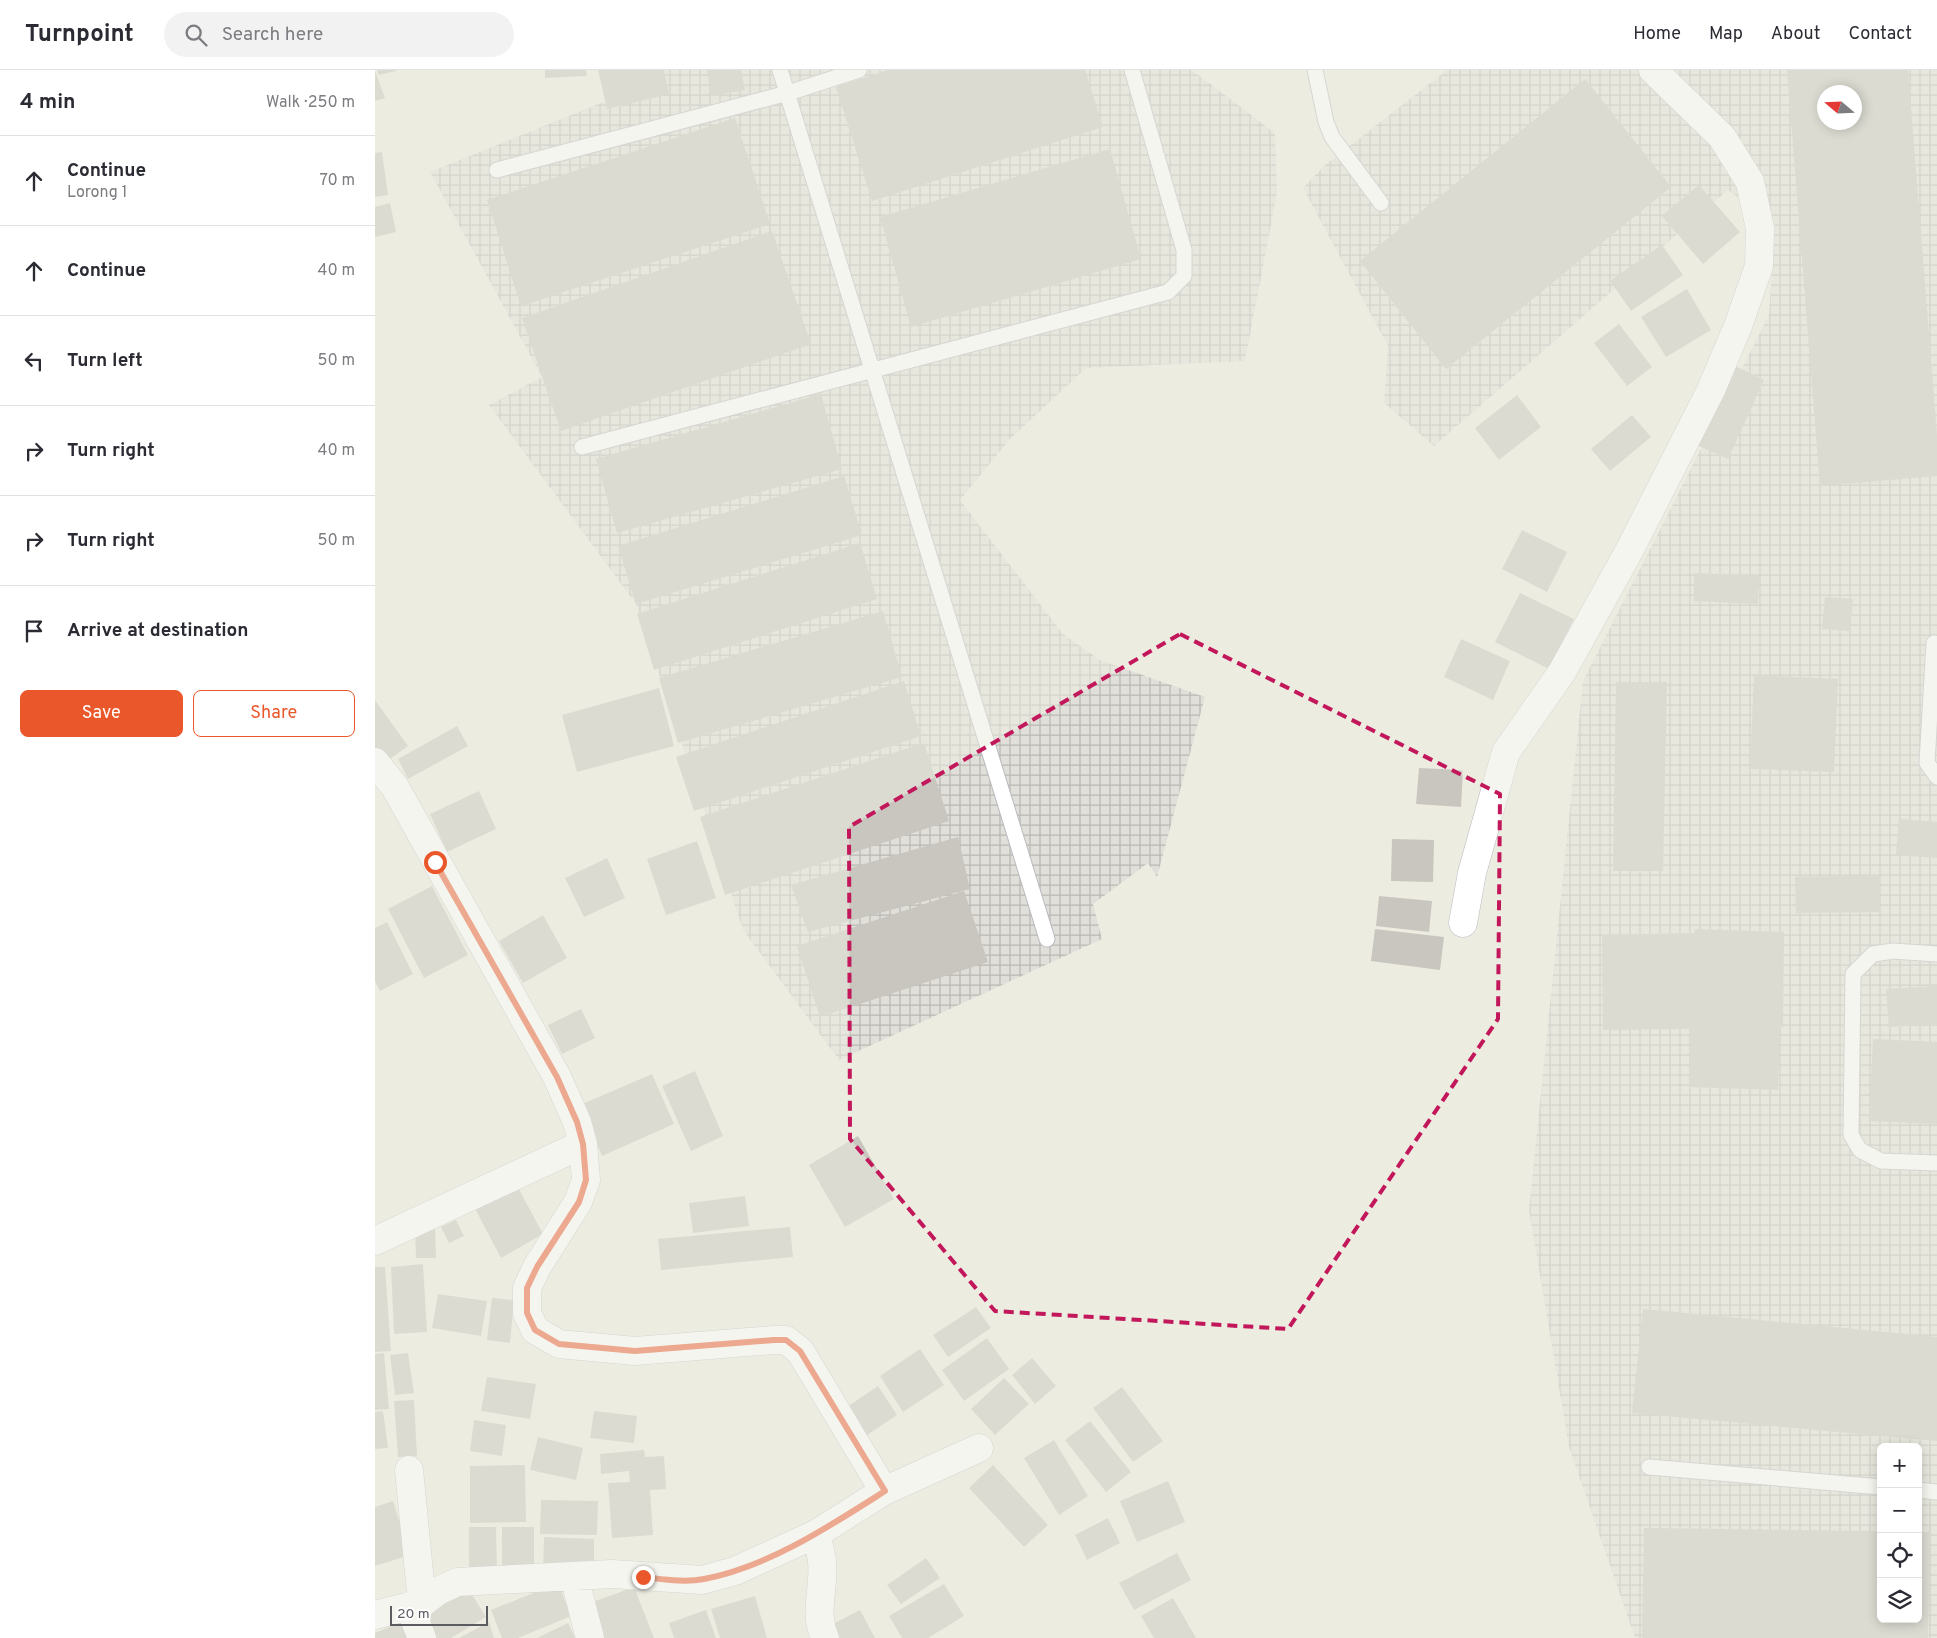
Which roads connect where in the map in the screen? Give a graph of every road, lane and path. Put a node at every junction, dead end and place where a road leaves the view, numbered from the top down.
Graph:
1 (780, 70) edge
2 (859, 70) edge
3 (1132, 70) edge
4 (1315, 70) edge
5 (1653, 70) edge
6 (788, 93) junction
7 (497, 170) dead end
8 (1381, 204) dead end
9 (874, 371) junction
10 (582, 447) dead end
11 (1934, 643) dead end
12 (375, 762) edge
13 (1937, 777) edge
14 (1463, 923) dead end
15 (1047, 939) dead end
16 (1937, 954) edge
17 (583, 1144) junction
18 (1937, 1163) edge
19 (375, 1241) edge
20 (979, 1448) dead end
21 (1649, 1467) dead end
22 (409, 1470) dead end
23 (1877, 1487) edge
24 (1922, 1490) edge
25 (885, 1491) junction
26 (1937, 1492) edge
27 (816, 1534) junction
28 (574, 1576) junction
29 (416, 1605) junction
30 (375, 1615) edge
31 (422, 1638) edge
32 (590, 1638) edge
33 (825, 1638) edge

1 - 6 lane
2 - 6 lane
3 - 9 lane
4 - 8 lane
5 - 14 street
6 - 7 lane
6 - 9 lane
9 - 10 lane
9 - 15 lane
11 - 13 lane
12 - 17 street
16 - 18 lane
17 - 19 street
17 - 25 street
20 - 25 street
21 - 23 lane
22 - 29 street
24 - 26 lane
25 - 27 street
27 - 28 street
27 - 33 street
28 - 29 street
28 - 32 street
29 - 30 street
29 - 31 street

